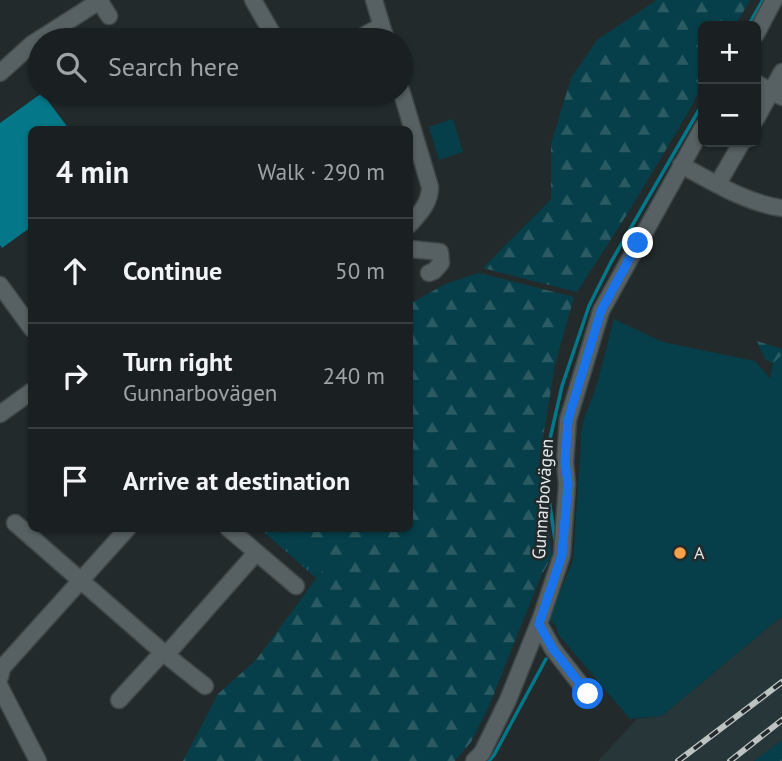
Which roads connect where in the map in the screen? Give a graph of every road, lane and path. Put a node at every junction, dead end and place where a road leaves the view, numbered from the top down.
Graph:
1 (100, 0) edge
2 (253, 0) edge
3 (374, 0) edge
4 (774, 0) edge
5 (109, 16) dead end
6 (761, 25) edge
7 (57, 28) edge
8 (269, 28) edge
9 (379, 28) edge
10 (28, 48) edge
11 (782, 72) edge
12 (0, 74) edge
13 (758, 84) edge
14 (777, 95) edge
15 (405, 105) edge
16 (761, 113) edge
17 (412, 126) edge
18 (413, 130) edge
19 (698, 136) edge
20 (739, 147) edge
21 (681, 165) junction
22 (720, 180) dead end
23 (782, 208) edge
24 (413, 221) edge
25 (413, 248) edge
26 (429, 273) dead end
27 (0, 285) edge
28 (28, 324) edge
29 (28, 394) edge
30 (0, 414) edge
31 (15, 523) dead end
32 (124, 532) edge
33 (233, 532) edge
34 (256, 552) junction
35 (82, 580) junction
36 (296, 586) dead end
37 (541, 618) junction
38 (164, 653) junction
39 (0, 677) edge
40 (205, 686) dead end
41 (0, 687) edge
42 (588, 694) dead end
43 (119, 700) dead end
44 (38, 761) edge
45 (474, 761) edge

1 - 5 street
1 - 7 street
2 - 8 street
3 - 9 street
4 - 6 street
10 - 12 street
11 - 14 street
13 - 14 street
14 - 16 street
15 - 17 street
18 - 24 street
19 - 21 street, Gunnarbovägen
20 - 22 street
21 - 23 street
21 - 37 street, Gunnarbovägen
25 - 26 street
27 - 28 street
29 - 30 street
31 - 35 street
32 - 35 street
33 - 34 street
34 - 36 street
34 - 38 street
35 - 38 street
35 - 39 street
37 - 42 street
37 - 45 street, Gunnarbovägen
38 - 40 street
38 - 43 street
41 - 44 street

